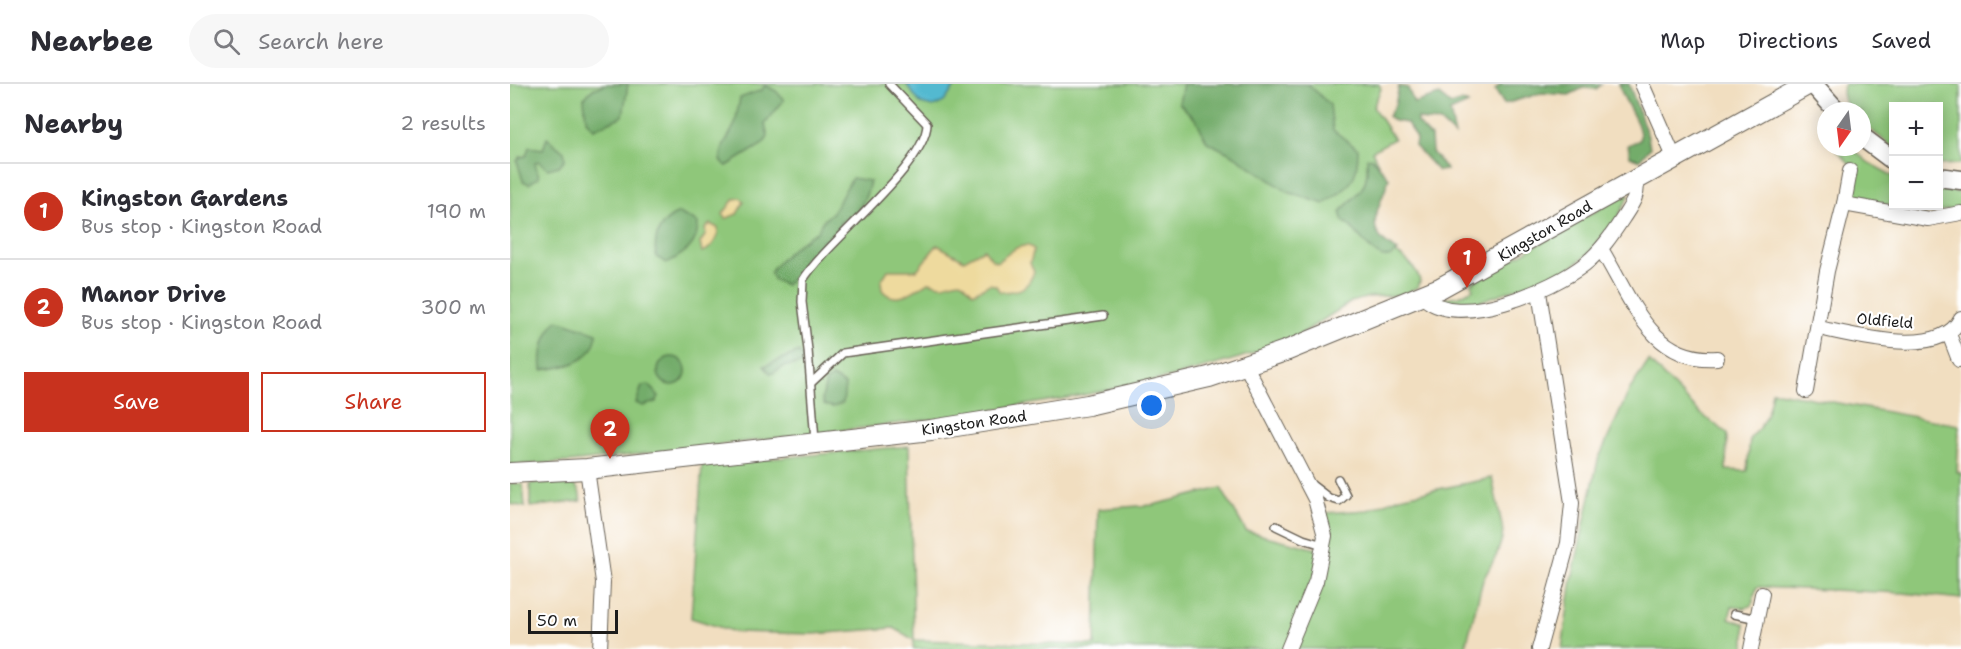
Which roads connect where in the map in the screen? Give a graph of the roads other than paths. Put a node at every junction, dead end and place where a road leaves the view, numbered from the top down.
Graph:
1 (889, 84) edge
2 (1642, 84) edge
3 (1811, 84) edge
4 (1828, 102) edge
5 (1871, 144) edge
6 (1674, 157) junction
7 (1889, 158) edge
8 (1850, 171) dead end
9 (1943, 178) edge
10 (1635, 180) junction
11 (1961, 180) edge
12 (1844, 204) junction
13 (1900, 211) edge
14 (1961, 213) edge
15 (1601, 249) junction
16 (1539, 292) junction
17 (1422, 296) junction
18 (1103, 316) dead end
19 (1961, 318) edge
20 (1819, 328) junction
21 (1949, 334) junction
22 (1717, 358) dead end
23 (1959, 360) dead end
24 (1246, 366) junction
25 (810, 383) junction
26 (1806, 391) dead end
27 (815, 443) junction
28 (587, 469) junction
29 (510, 473) edge
30 (1338, 479) dead end
31 (1306, 483) junction
32 (1276, 526) dead end
33 (1324, 545) junction
34 (1762, 594) dead end
35 (1734, 614) dead end
36 (1758, 619) junction
37 (600, 649) edge
38 (1288, 649) edge
39 (1539, 649) edge
40 (1751, 649) edge

1 - 25 lane
2 - 6 street
3 - 4 street
3 - 6 main road, Kingston Road
5 - 7 street
6 - 10 main road, Kingston Road
8 - 12 street
9 - 11 street
10 - 15 street
10 - 17 main road, Kingston Road
12 - 13 street
12 - 20 street
13 - 14 street
15 - 16 street
15 - 22 street
16 - 17 street
16 - 39 street
17 - 24 main road, Kingston Road
18 - 25 lane
19 - 21 street
20 - 21 street, Oldfield
20 - 26 street
21 - 23 street
24 - 27 main road, Kingston Road
24 - 31 street
25 - 27 lane
27 - 28 main road, Kingston Road
28 - 29 main road, Kingston Road
28 - 37 street
30 - 31 lane
31 - 33 street
32 - 33 lane
33 - 38 street
34 - 36 street
35 - 36 lane
36 - 40 street

